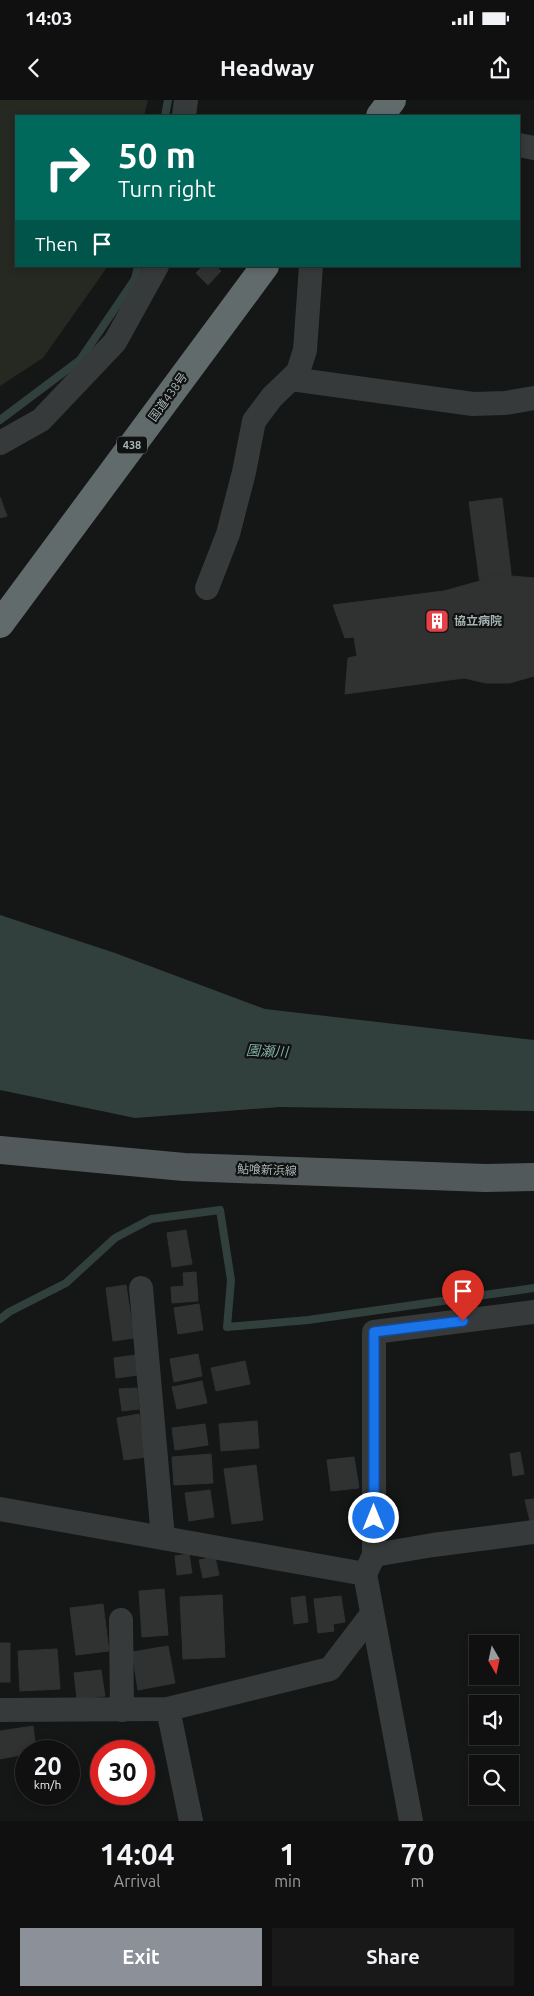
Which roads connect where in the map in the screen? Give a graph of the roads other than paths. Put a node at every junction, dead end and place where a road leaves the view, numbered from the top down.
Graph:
1 (186, 100) edge
2 (392, 100) edge
3 (184, 115) edge
4 (381, 115) edge
5 (520, 145) edge
6 (534, 148) edge
7 (156, 267) edge
8 (264, 267) edge
9 (311, 267) edge
10 (291, 379) junction
11 (534, 398) edge
12 (0, 443) edge
13 (207, 588) dead end
14 (0, 624) edge
15 (0, 1150) edge
16 (534, 1177) edge
17 (142, 1288) dead end
18 (534, 1312) edge
19 (0, 1509) edge
20 (534, 1532) edge
21 (163, 1538) junction
22 (369, 1565) junction
23 (372, 1614) junction
24 (121, 1620) dead end
25 (168, 1709) junction
26 (0, 1710) edge
27 (122, 1710) junction
28 (191, 1821) edge
29 (411, 1821) edge

1 - 3 street
2 - 4 highway
5 - 6 street
7 - 12 street
8 - 14 highway, 国道438号 / 438
9 - 10 street
10 - 11 street
10 - 13 street
15 - 16 main road, 鮎喰新浜線
17 - 21 street
18 - 22 street
19 - 21 street
20 - 22 street
21 - 22 street
22 - 23 street
23 - 25 street
23 - 29 street
24 - 27 street
25 - 27 street
25 - 28 street
26 - 27 street

